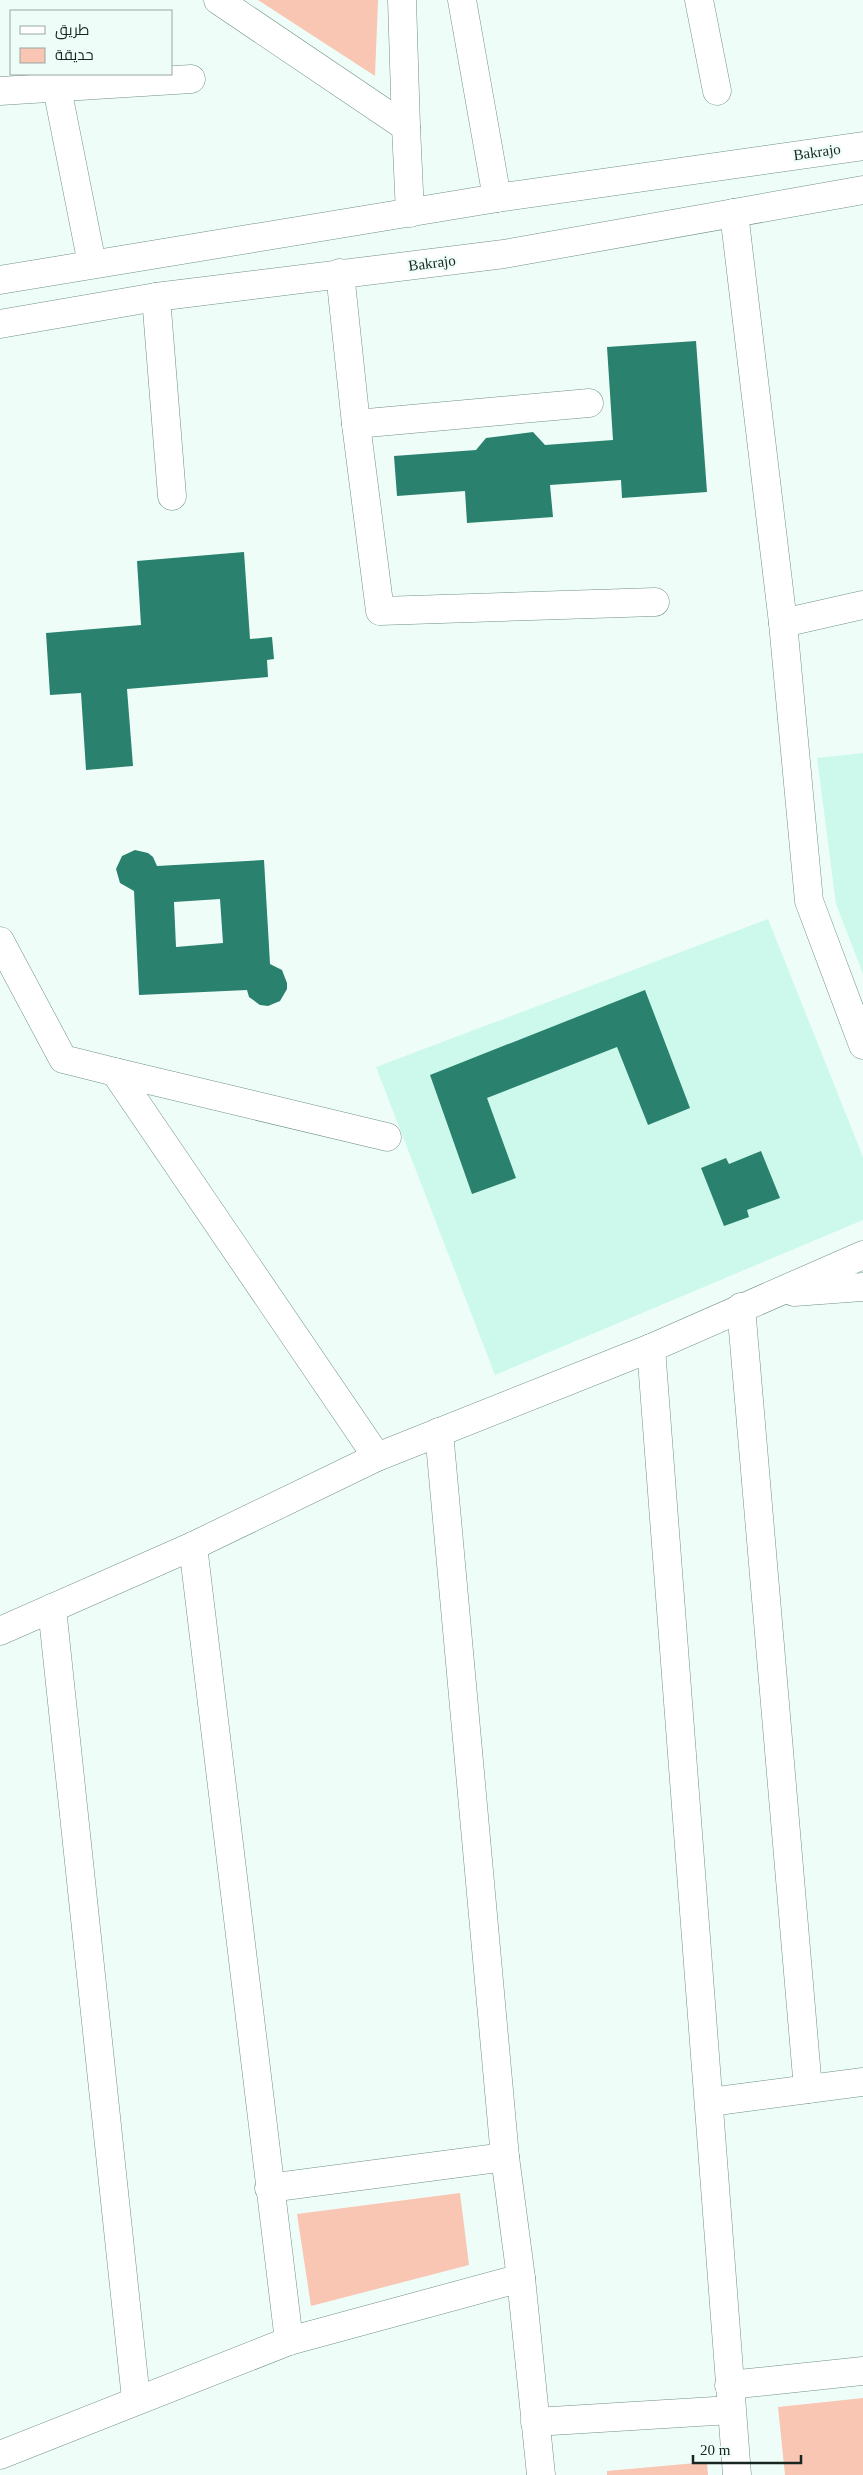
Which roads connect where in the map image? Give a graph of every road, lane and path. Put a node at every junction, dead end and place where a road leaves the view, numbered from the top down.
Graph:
1 (218, 0) edge
2 (402, 0) edge
3 (462, 0) edge
4 (699, 0) edge
5 (191, 79) dead end
6 (57, 88) junction
7 (0, 91) edge
8 (717, 91) dead end
9 (406, 127) junction
10 (863, 146) edge
11 (863, 190) edge
12 (497, 198) junction
13 (410, 213) junction
14 (734, 213) junction
15 (92, 264) junction
16 (340, 273) junction
17 (0, 280) edge
18 (156, 297) junction
19 (0, 324) edge
20 (589, 403) dead end
21 (356, 424) junction
22 (172, 496) dead end
23 (655, 602) dead end
24 (863, 605) edge
25 (783, 623) junction
26 (0, 941) edge
27 (863, 1045) edge
28 (114, 1072) junction
29 (387, 1137) dead end
30 (863, 1255) edge
31 (863, 1287) edge
32 (773, 1294) junction
33 (741, 1307) junction
34 (651, 1348) junction
35 (439, 1432) junction
36 (378, 1457) junction
37 (193, 1546) junction
38 (52, 1608) junction
39 (0, 1631) edge
40 (863, 2082) edge
41 (808, 2089) junction
42 (710, 2102) junction
43 (506, 2158) junction
44 (269, 2188) junction
45 (521, 2278) junction
46 (289, 2341) junction
47 (863, 2371) edge
48 (730, 2397) junction
49 (136, 2399) junction
50 (535, 2422) junction
51 (0, 2455) edge
52 (541, 2475) edge
53 (737, 2475) edge

1 - 9 street
2 - 9 street
3 - 12 street
4 - 8 street
5 - 6 street
6 - 7 street
6 - 15 street
9 - 13 street
10 - 12 street, Bakrajo
11 - 14 street, Bakrajo
12 - 13 street, Bakrajo
13 - 15 street, Bakrajo
14 - 16 street, Bakrajo
14 - 25 street
15 - 17 street, Bakrajo
16 - 18 street, Bakrajo
16 - 21 street
18 - 19 street, Bakrajo
18 - 22 street
20 - 21 street
21 - 23 street
24 - 25 street
25 - 27 street
26 - 28 street
28 - 29 street
28 - 36 street
30 - 32 street
31 - 32 street
32 - 33 street
33 - 34 street
33 - 41 street
34 - 35 street
34 - 42 street
35 - 36 street
35 - 43 street
36 - 37 street
37 - 38 street
37 - 44 street
38 - 39 street
38 - 49 street
40 - 41 street
41 - 42 street
42 - 48 street
43 - 44 street
43 - 45 street
44 - 46 street
45 - 46 street
45 - 50 street
46 - 49 street
47 - 48 street
48 - 50 street
48 - 53 street
49 - 51 street
50 - 52 street

